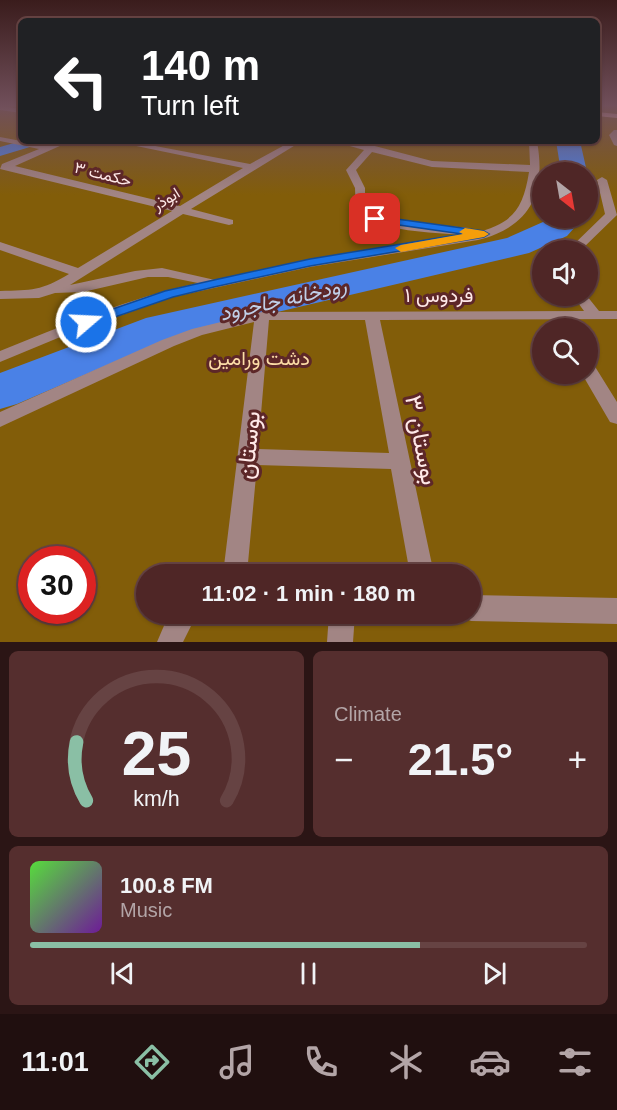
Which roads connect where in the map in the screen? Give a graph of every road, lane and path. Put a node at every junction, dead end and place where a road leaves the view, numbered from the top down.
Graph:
1 (0, 139) edge
2 (18, 143) edge
3 (26, 144) edge
4 (58, 144) edge
5 (132, 144) edge
6 (293, 144) edge
7 (351, 144) edge
8 (533, 144) edge
9 (46, 148) junction
10 (372, 148) junction
11 (535, 162) edge
12 (2, 167) edge
13 (251, 167) junction
14 (532, 168) edge
15 (532, 180) edge
16 (602, 180) dead end
17 (181, 209) junction
18 (229, 222) dead end
19 (484, 234) junction
20 (585, 240) edge
21 (0, 246) edge
22 (79, 273) junction
23 (214, 284) junction
24 (54, 289) junction
25 (0, 295) edge
26 (588, 306) edge
27 (595, 315) junction
28 (617, 315) edge
29 (262, 316) junction
30 (372, 316) junction
31 (580, 318) edge
32 (532, 321) edge
33 (0, 357) edge
34 (597, 384) edge
35 (617, 417) edge
36 (0, 420) edge
37 (247, 457) junction
38 (400, 461) junction
39 (236, 564) edge
40 (420, 564) edge
41 (481, 608) edge
42 (617, 612) edge
43 (178, 624) edge
44 (341, 624) edge
45 (170, 642) edge
46 (340, 642) edge

1 - 2 street
3 - 9 street
4 - 9 street
5 - 13 street
6 - 13 street, ابوذر
7 - 10 street
8 - 11 street
9 - 12 street
10 - 14 street
10 - 19 street
12 - 17 street, حکمت ۳
13 - 17 street, ابوذر
15 - 19 street
16 - 20 street
17 - 18 street, حکمت ۳
17 - 22 street, ابوذر
19 - 23 street
21 - 22 street
22 - 24 street, ابوذر
23 - 24 street
23 - 33 street
24 - 25 street
26 - 27 street
27 - 28 street, فردوس ۱
27 - 31 street, فردوس ۱
29 - 30 street, فردوس ۱
29 - 36 street, فردوس ۱
29 - 37 street, بوستان
30 - 32 street, فردوس ۱
30 - 38 street, بوستان ۳
34 - 35 street
37 - 38 street
37 - 39 street, بوستان
38 - 40 street, بوستان ۳
41 - 42 street
43 - 45 street
44 - 46 street

